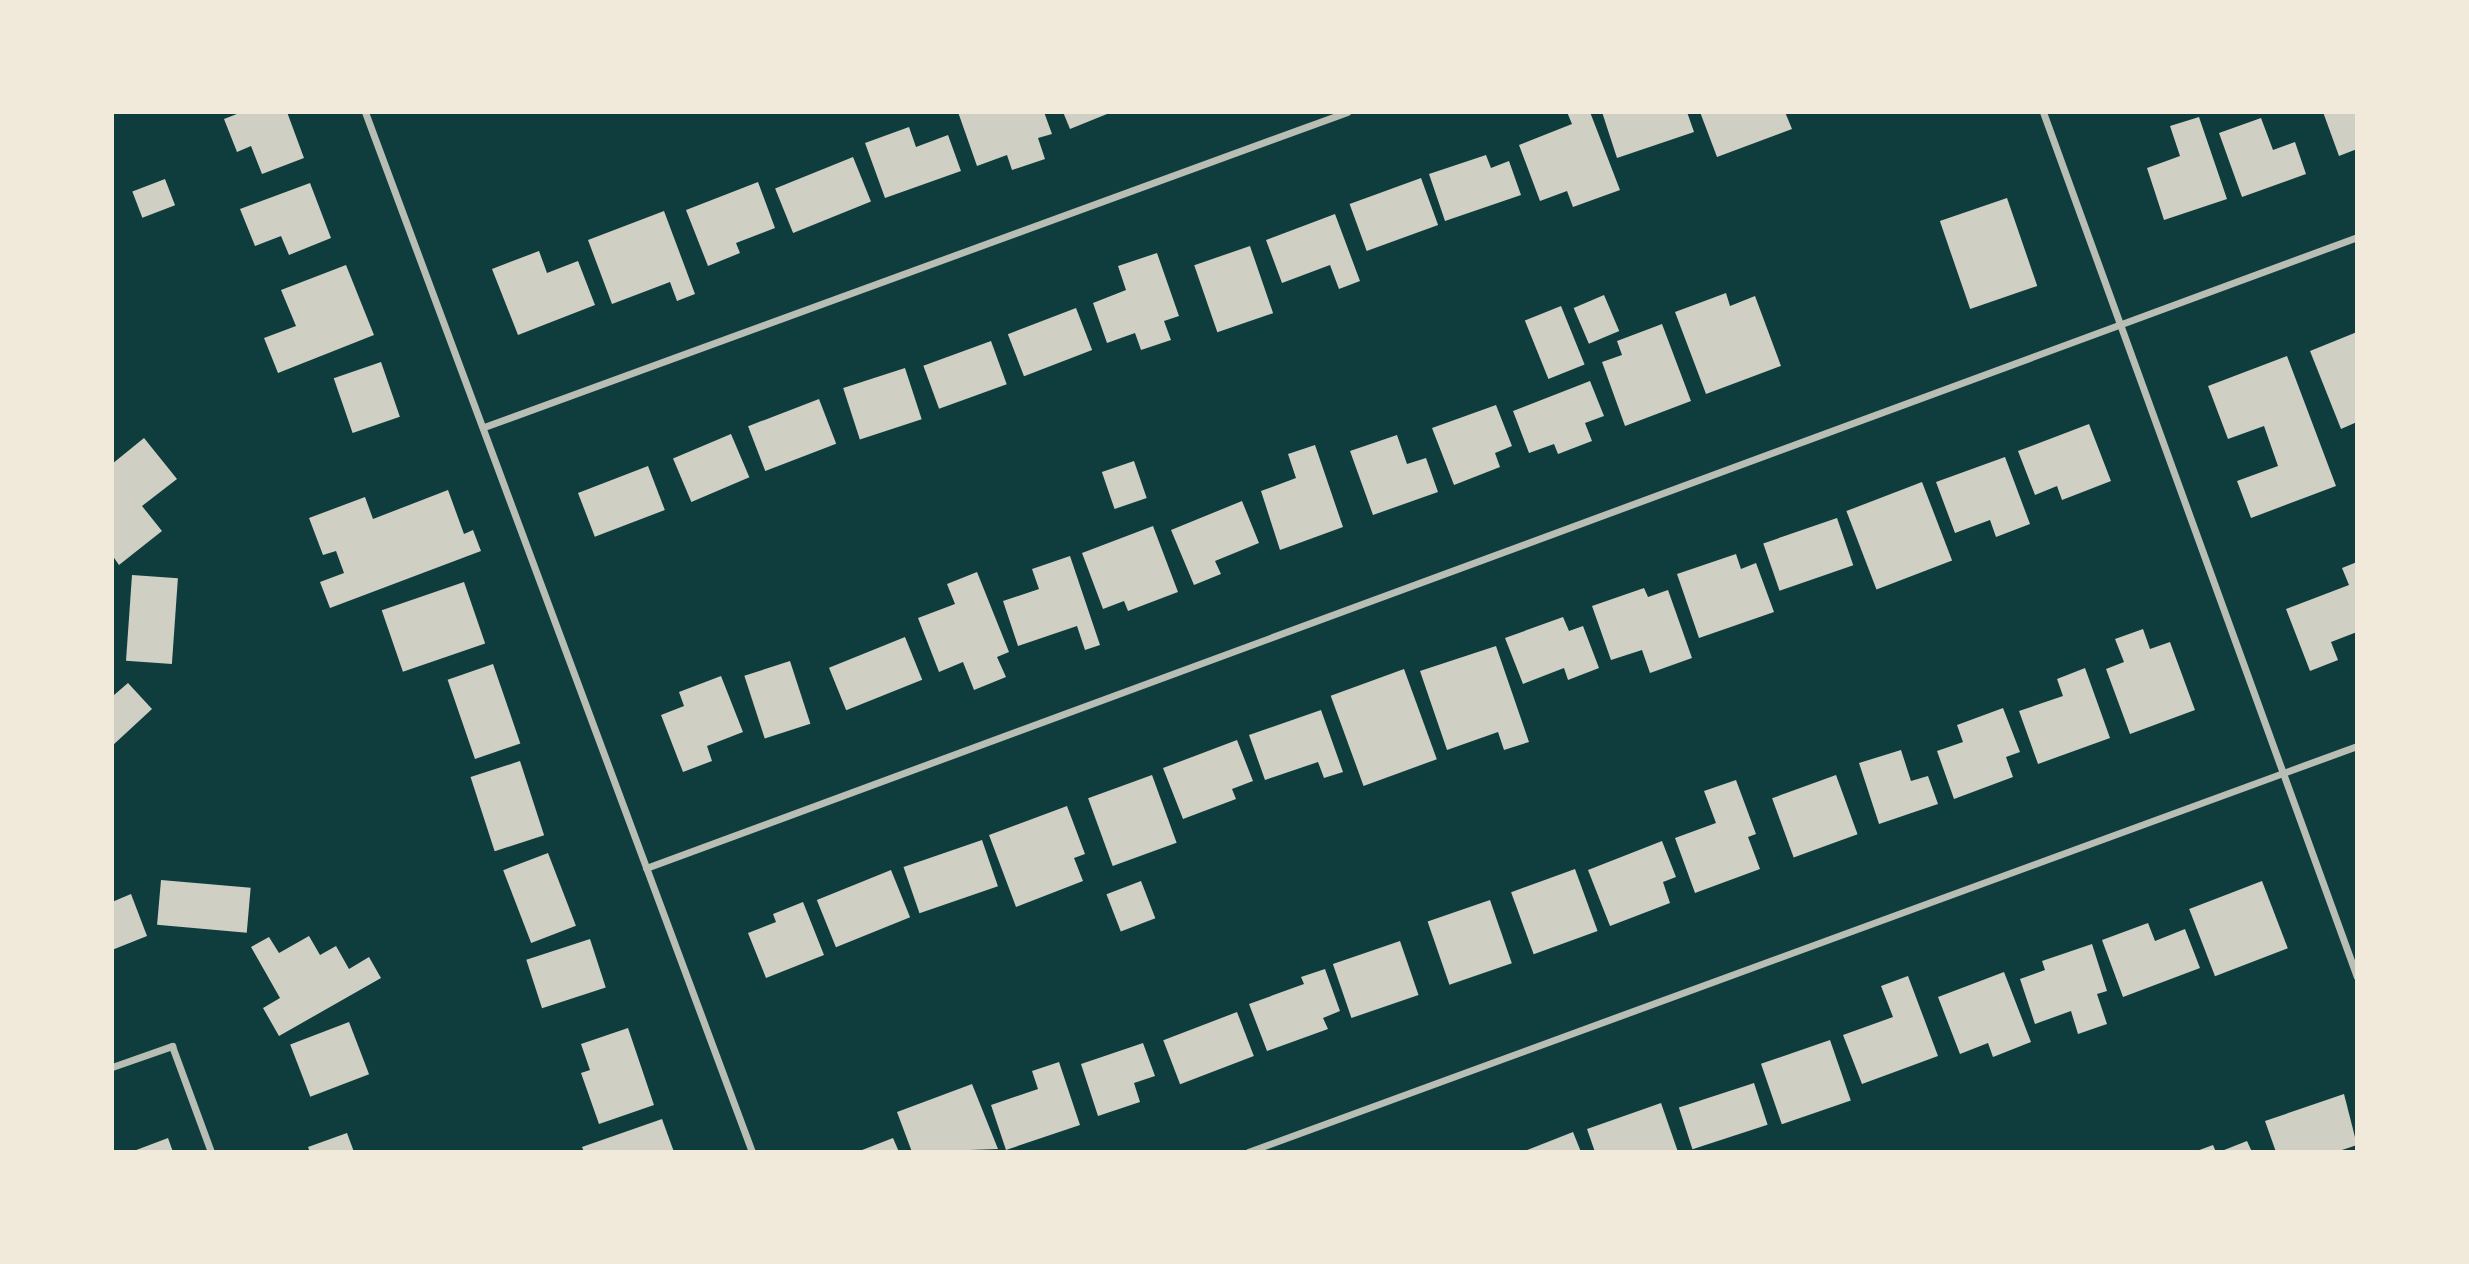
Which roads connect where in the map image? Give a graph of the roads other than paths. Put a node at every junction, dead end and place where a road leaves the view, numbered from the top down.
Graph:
1 (365, 112) edge
2 (1347, 112) edge
3 (2043, 112) edge
4 (2357, 237) edge
5 (2121, 324) junction
6 (484, 426) junction
7 (2357, 746) edge
8 (2284, 773) junction
9 (646, 869) junction
10 (2357, 977) edge
11 (112, 1067) edge
12 (211, 1152) edge
13 (752, 1152) edge
14 (1248, 1152) edge

1 - 6 street
2 - 6 street
3 - 5 street
4 - 5 street
5 - 8 street
5 - 9 street
6 - 9 street
7 - 8 street
8 - 10 street
8 - 14 street
9 - 13 street
11 - 12 street

